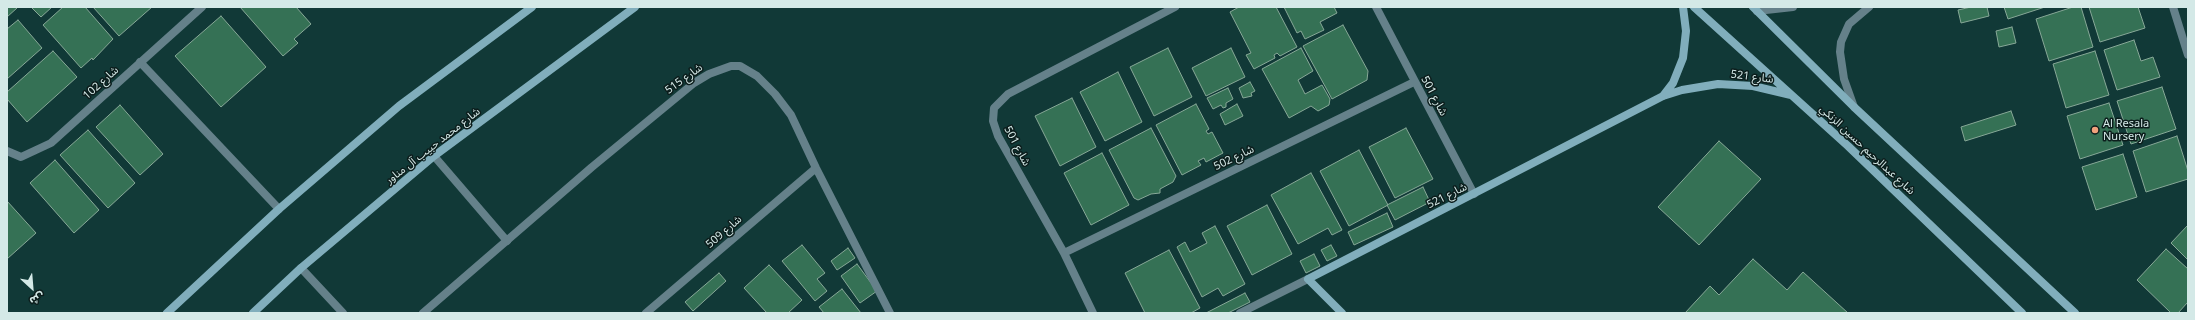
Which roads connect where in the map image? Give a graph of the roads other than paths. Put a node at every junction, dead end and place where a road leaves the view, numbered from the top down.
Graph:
1 (202, 7) edge
2 (532, 7) edge
3 (635, 7) edge
4 (1175, 7) edge
5 (1376, 7) edge
6 (1684, 7) edge
7 (1694, 7) edge
8 (1793, 7) edge
9 (1869, 7) edge
10 (2173, 7) edge
11 (1755, 9) edge
12 (2188, 55) edge
13 (140, 62) junction
14 (1414, 82) junction
15 (1791, 95) junction
16 (1663, 96) junction
17 (1854, 107) junction
18 (7, 151) edge
19 (434, 156) junction
20 (816, 168) junction
21 (1474, 194) junction
22 (279, 209) junction
23 (507, 241) junction
24 (1064, 253) junction
25 (301, 268) junction
26 (1308, 279) junction
27 (167, 313) edge
28 (253, 313) edge
29 (343, 313) edge
30 (423, 313) edge
31 (646, 313) edge
32 (890, 313) edge
33 (1093, 313) edge
34 (1240, 313) edge
35 (1342, 313) edge
36 (2022, 313) edge
37 (2075, 313) edge

1 - 13 street, شارع 102
2 - 22 street
3 - 19 street, شارع محمد حبيب آل مناور
4 - 24 street, شارع 501
5 - 14 street, شارع 501
6 - 16 street, شارع 521
7 - 15 street, شارع عبدالرحيم حسين الزنكي
8 - 11 street
9 - 17 street
10 - 12 street
11 - 17 street, شارع عبدالرحيم حسين الزنكي
13 - 18 street, شارع 102
13 - 22 street
14 - 21 street, شارع 501
14 - 24 street, شارع 502
15 - 16 street, شارع 521
15 - 36 street, شارع عبدالرحيم حسين الزنكي
16 - 21 street, شارع 521
17 - 37 street, شارع عبدالرحيم حسين الزنكي
19 - 23 street
19 - 25 street, شارع محمد حبيب آل مناور
20 - 23 street, شارع 515
20 - 31 street, شارع 509
20 - 32 street, شارع 515
21 - 26 street, شارع 521
22 - 27 street
23 - 30 street, شارع 515
24 - 33 street, شارع 501
25 - 28 street, شارع محمد حبيب آل مناور
25 - 29 street
26 - 34 street, شارع 521
26 - 35 street

